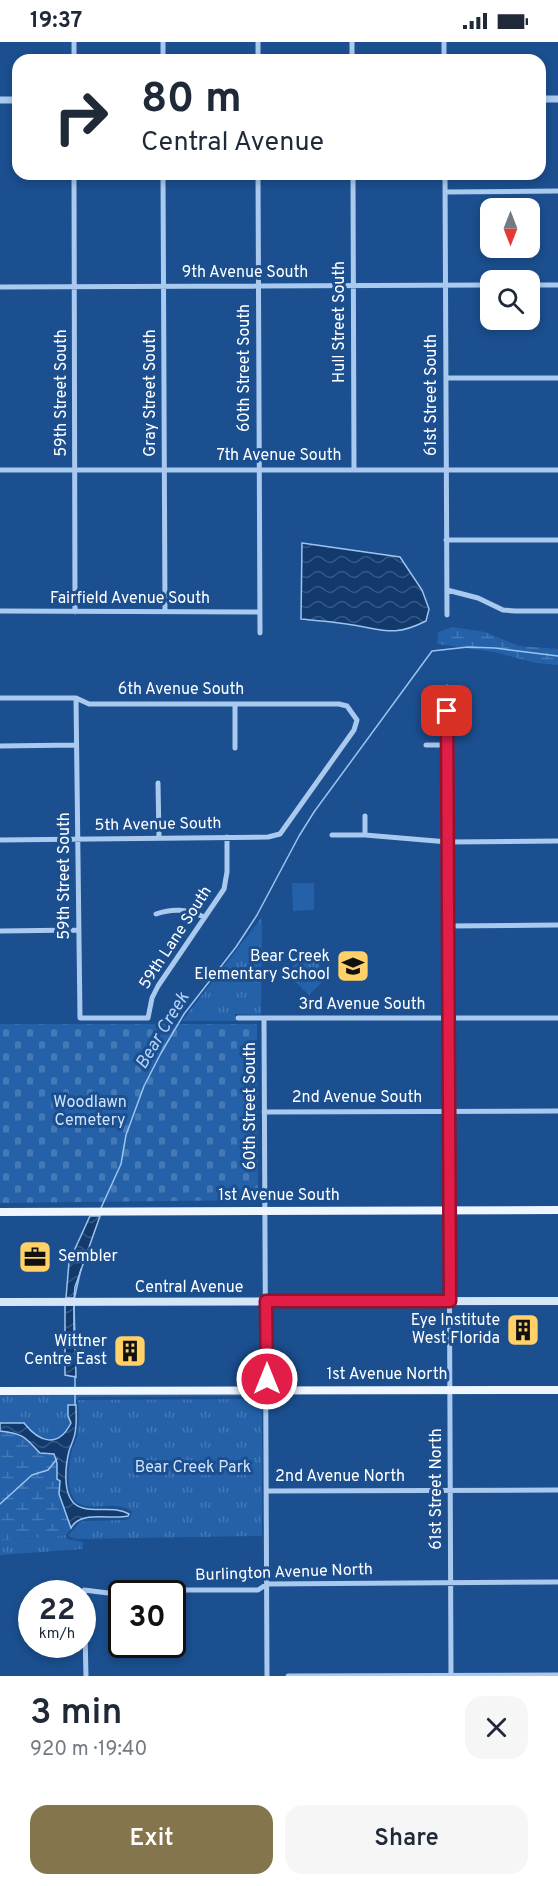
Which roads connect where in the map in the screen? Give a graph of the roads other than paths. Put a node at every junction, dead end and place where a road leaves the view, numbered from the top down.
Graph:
1 (74, 180) edge
2 (163, 180) edge
3 (258, 180) edge
4 (353, 180) edge
5 (445, 180) edge
6 (558, 191) edge
7 (445, 192) junction
8 (353, 285) junction
9 (446, 285) junction
10 (480, 285) edge
11 (540, 285) edge
12 (558, 285) edge
13 (75, 286) junction
14 (258, 286) junction
15 (0, 287) edge
16 (164, 287) junction
17 (446, 378) junction
18 (558, 378) edge
19 (164, 469) junction
20 (354, 469) junction
21 (0, 470) edge
22 (76, 470) junction
23 (259, 470) junction
24 (446, 470) junction
25 (558, 470) edge
26 (446, 540) junction
27 (558, 540) edge
28 (447, 590) junction
29 (0, 611) edge
30 (558, 611) edge
31 (75, 612) junction
32 (165, 612) junction
33 (260, 612) junction
34 (447, 615) dead end
35 (260, 633) dead end
36 (447, 687) dead end
37 (0, 698) edge
38 (76, 698) junction
39 (236, 704) junction
40 (76, 745) junction
41 (426, 745) dead end
42 (447, 745) junction
43 (0, 746) edge
44 (235, 748) dead end
45 (158, 783) dead end
46 (365, 816) dead end
47 (280, 834) joint
48 (332, 835) dead end
49 (365, 835) junction
50 (159, 837) junction
51 (227, 837) junction
52 (0, 840) edge
53 (79, 840) junction
54 (558, 841) edge
55 (448, 842) junction
56 (156, 914) dead end
57 (204, 917) junction
58 (558, 925) edge
59 (448, 926) junction
60 (79, 930) junction
61 (0, 931) edge
62 (80, 1018) joint
63 (238, 1018) dead end
64 (264, 1018) junction
65 (449, 1018) junction
66 (558, 1018) edge
67 (449, 1111) junction
68 (558, 1111) edge
69 (264, 1112) junction
70 (265, 1210) junction
71 (449, 1210) junction
72 (558, 1210) edge
73 (0, 1212) edge
74 (558, 1300) edge
75 (266, 1301) junction
76 (450, 1301) junction
77 (0, 1302) edge
78 (267, 1390) junction
79 (450, 1390) junction
80 (558, 1390) edge
81 (0, 1391) edge
82 (451, 1490) junction
83 (558, 1490) edge
84 (267, 1491) junction
85 (451, 1582) junction
86 (558, 1582) edge
87 (267, 1584) junction
88 (86, 1676) edge
89 (267, 1676) edge
90 (288, 1676) edge
91 (346, 1676) edge
92 (380, 1676) edge
93 (396, 1676) edge
94 (451, 1676) edge
95 (558, 1676) edge

1 - 13 street, 59th Street South
2 - 16 street, Gray Street South
3 - 14 street, 60th Street South
4 - 8 street, Hull Street South
5 - 7 street, 61st Street South
6 - 7 street
7 - 9 street, 61st Street South
8 - 9 street, 9th Avenue South
8 - 14 street, 9th Avenue South
8 - 20 street, Hull Street South
9 - 10 street, 9th Avenue South
9 - 17 street, 61st Street South
11 - 12 street
13 - 15 street, 9th Avenue South
13 - 16 street, 9th Avenue South
13 - 22 street, 59th Street South
14 - 16 street, 9th Avenue South
14 - 23 street, 60th Street South
16 - 19 street, Gray Street South
17 - 18 street
17 - 24 street, 61st Street South
19 - 22 street, 7th Avenue South
19 - 23 street, 7th Avenue South
19 - 32 street, Gray Street South
20 - 23 street, 7th Avenue South
20 - 24 street, 7th Avenue South
21 - 22 street, 7th Avenue South
22 - 31 street, 59th Street South
23 - 33 street, 60th Street South
24 - 25 street, 7th Avenue South
24 - 26 street, 61st Street South
26 - 27 street
26 - 28 street, 61st Street South
28 - 30 street
28 - 34 street, 61st Street South
29 - 31 street, Fairfield Avenue South
31 - 32 street, Fairfield Avenue South
32 - 33 street, Fairfield Avenue South
33 - 35 street, 60th Street South
36 - 42 street
37 - 38 street, 6th Avenue South
38 - 39 street, 6th Avenue South
38 - 40 street, 59th Street South
39 - 44 street
39 - 47 street, 6th Avenue South
40 - 43 street
40 - 53 street, 59th Street South
41 - 42 street
42 - 55 street
45 - 50 street
46 - 49 street
47 - 51 street, 5th Avenue South
48 - 49 street
49 - 55 street
50 - 51 street, 5th Avenue South
50 - 53 street, 5th Avenue South
51 - 57 street, 59th Lane South
52 - 53 street, 5th Avenue South
53 - 60 street, 59th Street South
54 - 55 street
55 - 59 street
56 - 57 street
57 - 62 street, 59th Lane South
58 - 59 street
59 - 65 street
60 - 61 street
60 - 62 street, 59th Street South
63 - 64 street, 3rd Avenue South
64 - 65 street, 3rd Avenue South
64 - 69 street, 60th Street South
65 - 66 street, 3rd Avenue South
65 - 67 street
67 - 68 street, 2nd Avenue South
67 - 69 street, 2nd Avenue South
67 - 71 street
69 - 70 street, 60th Street South
70 - 71 main road, 1st Avenue South
70 - 73 main road, 1st Avenue South
70 - 75 street, 60th Street South
71 - 72 main road, 1st Avenue South
71 - 76 street
74 - 76 main road, Central Avenue
75 - 76 main road, Central Avenue
75 - 77 main road, Central Avenue
75 - 78 street, 60th Street South
76 - 79 street, 61st Street North
78 - 79 main road, 1st Avenue North
78 - 81 main road, 1st Avenue North
78 - 84 street, 60th Street South
79 - 80 main road, 1st Avenue North
79 - 82 street, 61st Street North
82 - 83 street, 2nd Avenue North
82 - 84 street, 2nd Avenue North
82 - 85 street, 61st Street North
84 - 87 street, 60th Street South
85 - 86 street, Burlington Avenue North
85 - 87 street, Burlington Avenue North
85 - 94 street, 61st Street North
87 - 88 street, Burlington Avenue North
87 - 89 street, 60th Street South
90 - 91 street
91 - 92 street
92 - 93 street
93 - 94 street
94 - 95 street

